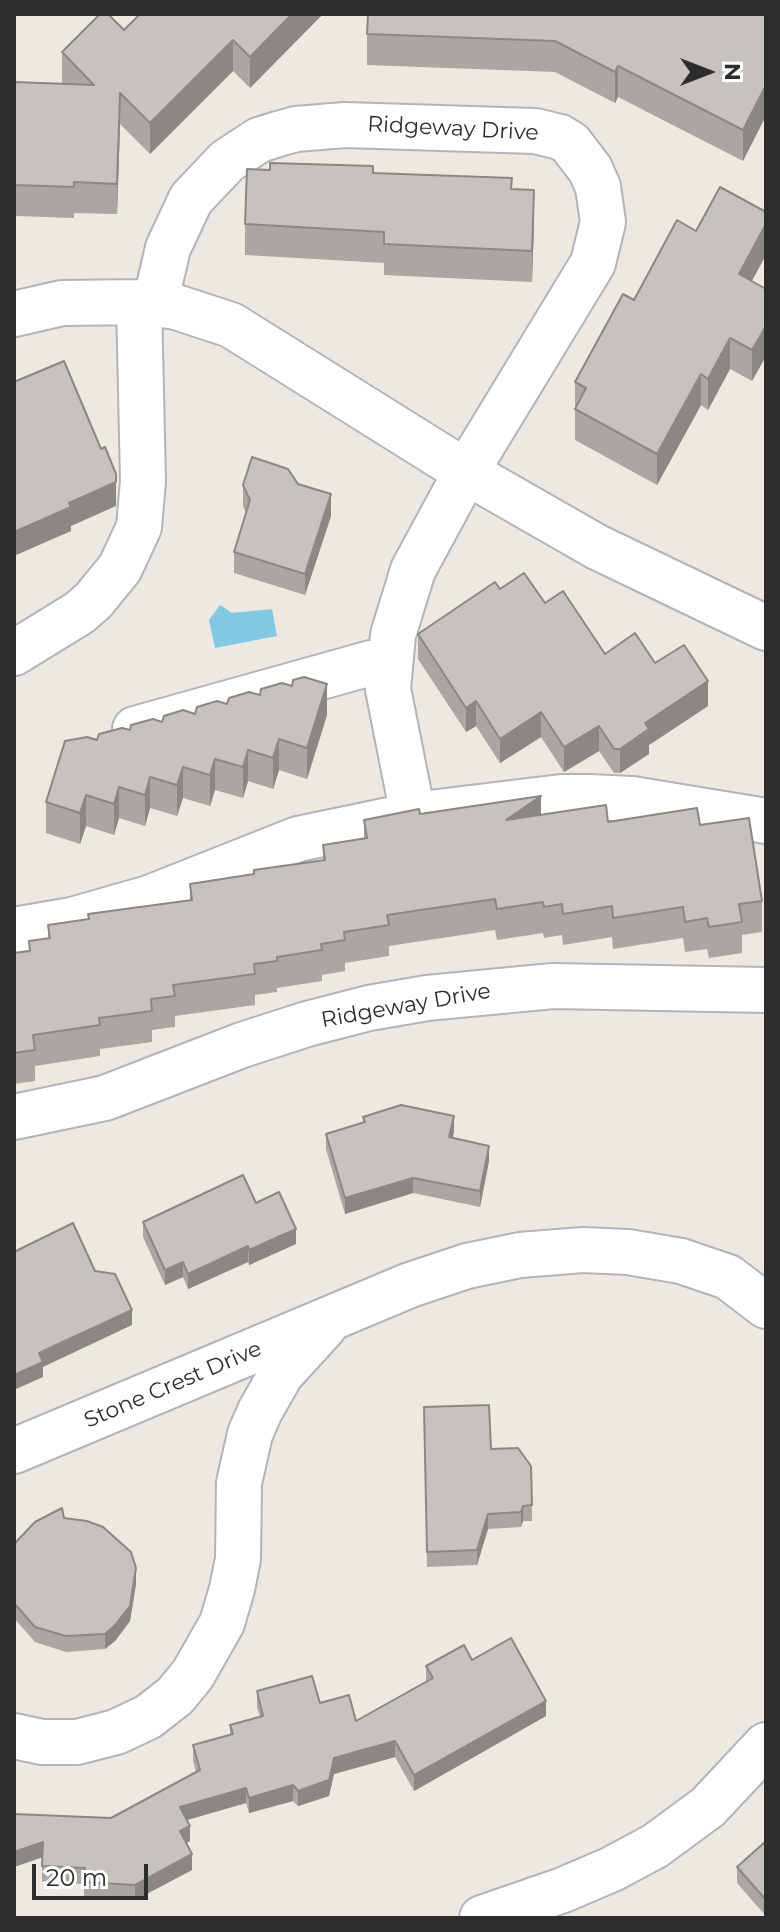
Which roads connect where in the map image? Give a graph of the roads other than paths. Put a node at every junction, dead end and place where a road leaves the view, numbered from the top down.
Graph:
1 (147, 303) junction
2 (14, 314) edge
3 (466, 472) junction
4 (766, 628) edge
5 (14, 653) edge
6 (389, 662) junction
7 (97, 740) edge
8 (413, 815) junction
9 (766, 821) edge
10 (14, 930) edge
11 (766, 990) edge
12 (14, 1117) edge
13 (766, 1306) edge
14 (331, 1319) junction
15 (14, 1451) edge
16 (14, 1736) edge
17 (766, 1745) edge
18 (482, 1918) edge

1 - 2 street
1 - 3 street
1 - 3 street, Ridgeway Drive
1 - 5 street, Ridgeway Drive
3 - 4 street
3 - 6 street, Ridgeway Drive
6 - 7 street
6 - 8 street, Ridgeway Drive
8 - 9 street
8 - 10 street
11 - 12 street, Ridgeway Drive
13 - 14 street, Stone Crest Drive
14 - 15 street, Stone Crest Drive
14 - 16 street, Stone Crest Drive
17 - 18 street

